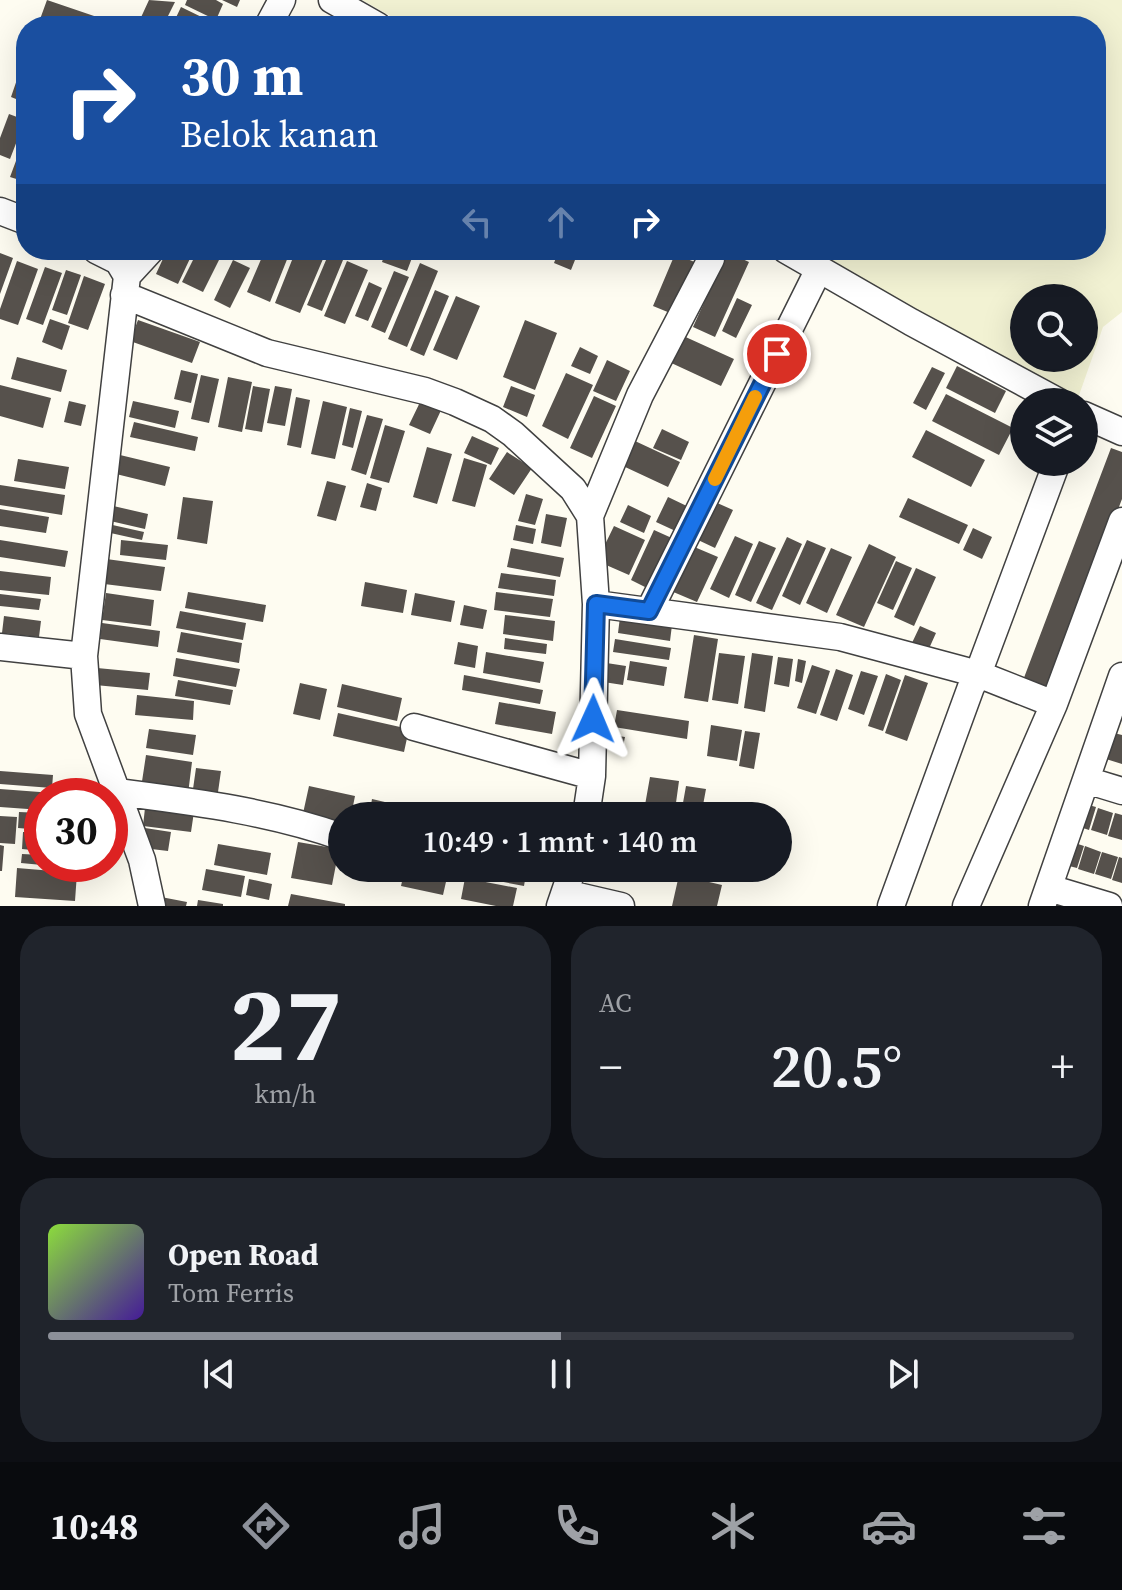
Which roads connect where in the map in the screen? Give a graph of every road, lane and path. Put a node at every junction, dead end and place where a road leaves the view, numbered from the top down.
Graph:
1 (332, 0) edge
2 (360, 16) edge
3 (116, 260) edge
4 (144, 260) edge
5 (710, 260) edge
6 (803, 260) edge
7 (819, 269) junction
8 (126, 286) junction
9 (1034, 388) edge
10 (1098, 421) edge
11 (1122, 432) edge
12 (1051, 476) edge
13 (590, 516) junction
14 (1122, 521) edge
15 (596, 604) junction
16 (649, 611) junction
17 (0, 647) edge
18 (84, 656) junction
19 (963, 671) junction
20 (1122, 676) edge
21 (1054, 704) junction
22 (414, 727) dead end
23 (592, 776) junction
24 (112, 778) edge
25 (1086, 780) junction
26 (1122, 791) edge
27 (128, 793) edge
28 (588, 802) edge
29 (128, 822) edge
30 (328, 832) edge
31 (566, 889) edge
32 (1045, 897) edge
33 (152, 906) edge
34 (621, 906) edge
35 (891, 906) edge
36 (966, 906) edge
37 (1109, 906) edge

1 - 2 street
3 - 8 street
4 - 8 street
5 - 13 street
6 - 7 street
7 - 9 street
7 - 16 street
8 - 13 street
8 - 18 street
10 - 11 street
12 - 19 street
13 - 15 street
14 - 21 street
15 - 16 street
15 - 23 street
16 - 19 street
17 - 18 street
18 - 24 street
19 - 21 street
19 - 35 street
20 - 25 street
21 - 36 street
22 - 23 street
23 - 28 street
25 - 26 street
25 - 32 street
27 - 30 street
29 - 33 street
31 - 34 street
32 - 37 street

